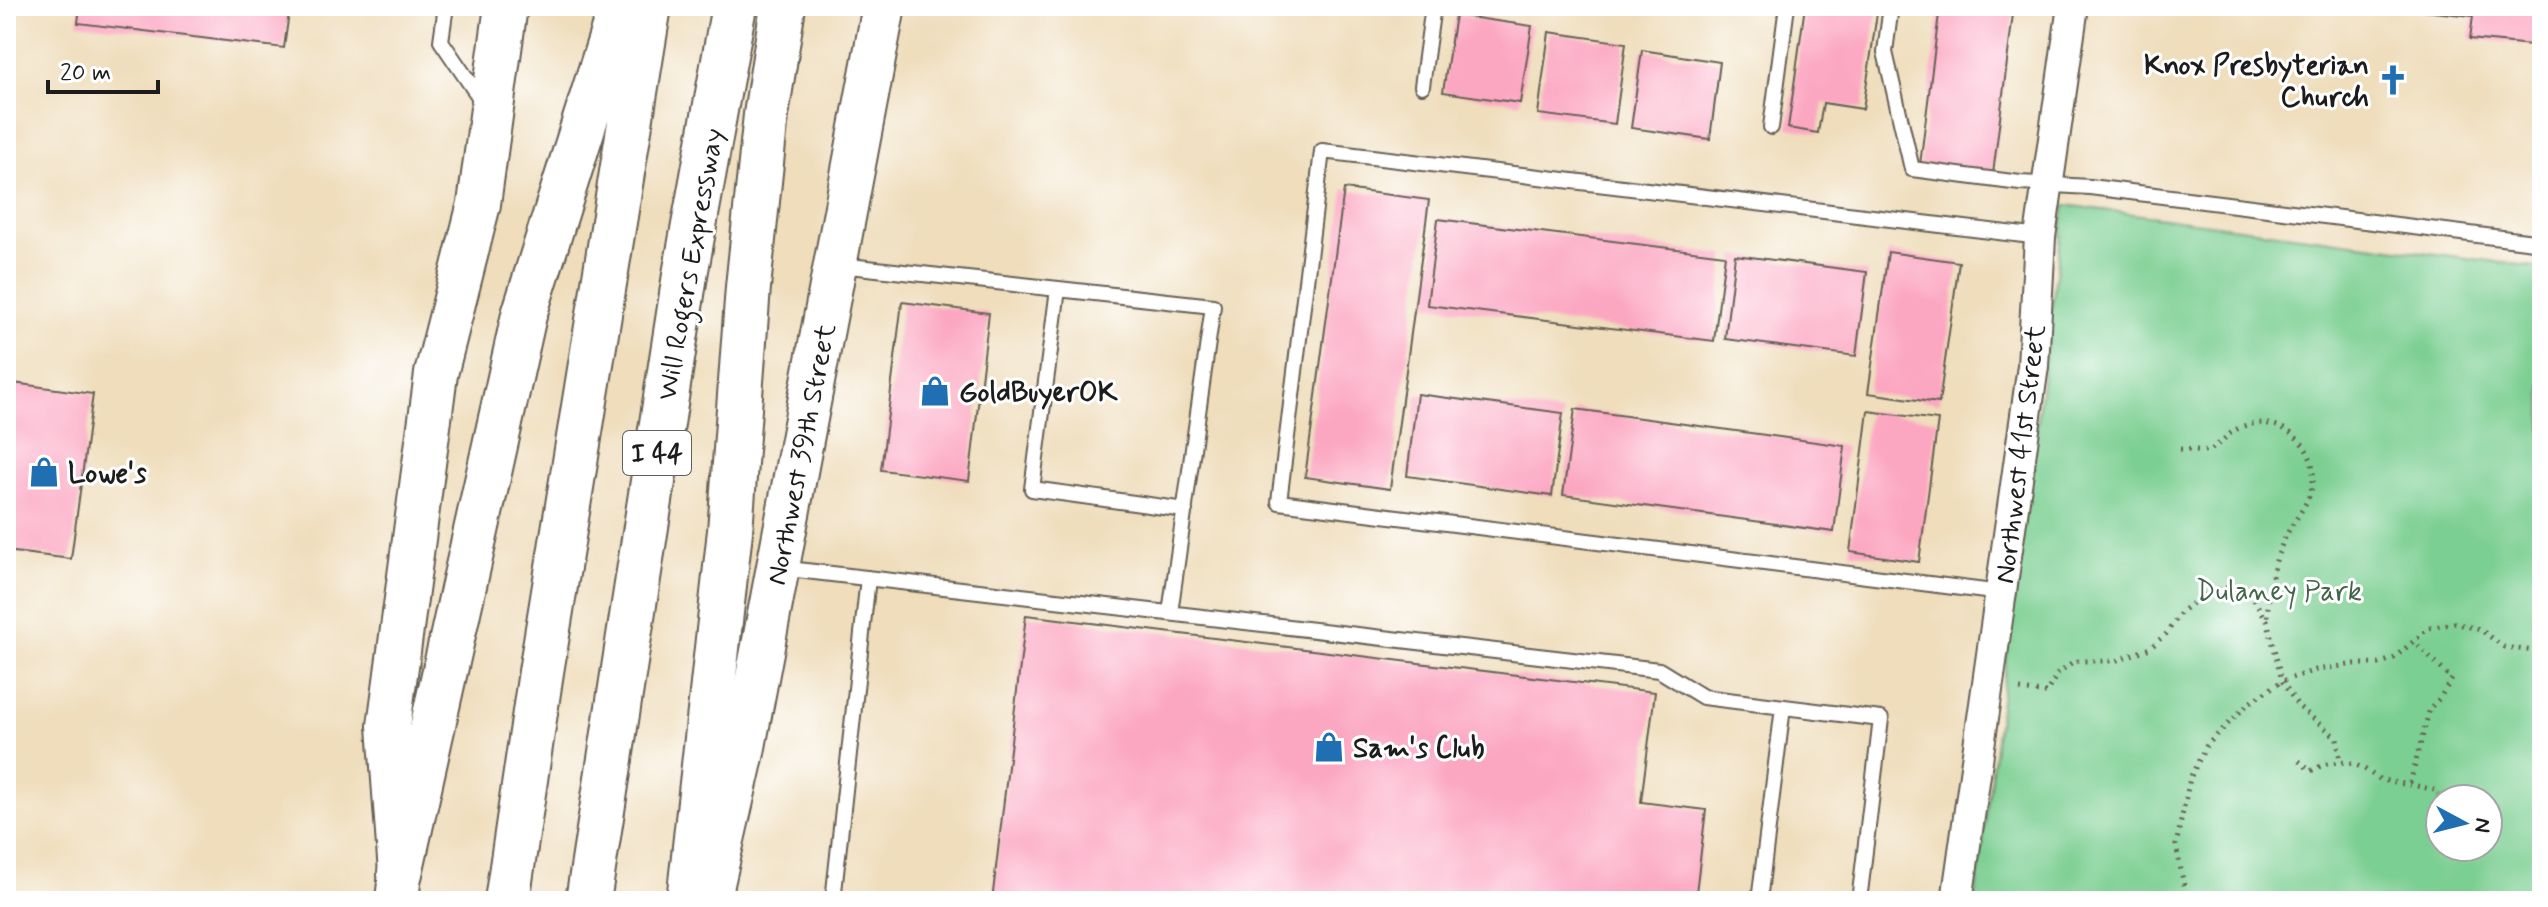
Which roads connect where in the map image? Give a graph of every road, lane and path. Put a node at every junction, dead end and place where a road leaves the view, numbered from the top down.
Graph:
1 (446, 6) edge
2 (506, 6) edge
3 (621, 6) edge
4 (649, 6) edge
5 (734, 6) edge
6 (783, 6) edge
7 (884, 6) edge
8 (1433, 6) edge
9 (1787, 6) edge
10 (1891, 6) edge
11 (2073, 6) edge
12 (1422, 86) dead end
13 (492, 114) junction
14 (1771, 127) dead end
15 (2047, 184) junction
16 (2040, 237) junction
17 (2542, 243) edge
18 (835, 264) junction
19 (1058, 289) junction
20 (2180, 449) dead end
21 (1185, 510) junction
22 (778, 567) junction
23 (868, 578) junction
24 (2001, 593) junction
25 (1170, 613) junction
26 (2267, 620) junction
27 (2414, 642) junction
28 (2542, 652) edge
29 (2282, 681) junction
30 (1988, 686) junction
31 (1783, 707) junction
32 (2299, 761) dead end
33 (2340, 761) junction
34 (2410, 783) junction
35 (2424, 787) edge
36 (399, 887) edge
37 (507, 901) edge
38 (588, 901) edge
39 (689, 901) edge
40 (709, 901) edge
41 (833, 901) edge
42 (1759, 901) edge
43 (1859, 901) edge
44 (1957, 901) edge
45 (2187, 901) edge

1 - 13 lane
2 - 13 main road
3 - 36 highway
4 - 37 highway
5 - 38 highway, Will Rogers Expressway / I 44
6 - 39 highway
7 - 18 main road, Northwest 39th Street
8 - 12 lane
9 - 14 lane
10 - 15 lane
11 - 15 street, Northwest 41st Street
13 - 36 main road
15 - 16 street, Northwest 41st Street
15 - 17 lane
16 - 24 street, Northwest 41st Street
16 - 24 lane
18 - 19 lane
18 - 22 main road, Northwest 39th Street
19 - 21 lane
19 - 21 lane
20 - 26 path
21 - 25 lane
22 - 23 lane
22 - 40 main road, Northwest 39th Street
23 - 25 lane
23 - 41 lane
24 - 30 street, Northwest 41st Street
25 - 31 lane
26 - 29 path
26 - 30 path
27 - 28 path
27 - 29 path
27 - 34 path
29 - 33 path
29 - 45 path
30 - 44 street, Northwest 41st Street
31 - 42 lane
31 - 43 lane
32 - 33 path
33 - 34 path
34 - 35 path

